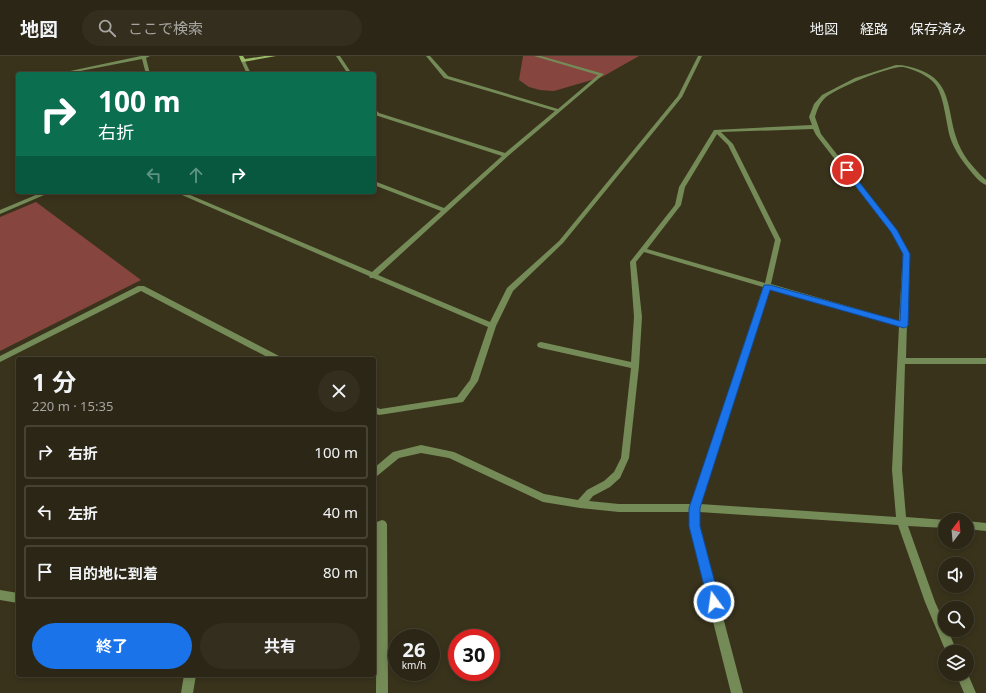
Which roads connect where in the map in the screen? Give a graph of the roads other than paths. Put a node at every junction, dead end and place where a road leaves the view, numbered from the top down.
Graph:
1 (274, 56) edge
2 (338, 56) edge
3 (428, 56) edge
4 (536, 56) edge
5 (700, 56) edge
6 (146, 57) edge
7 (242, 58) edge
8 (68, 72) edge
9 (148, 72) edge
10 (248, 72) edge
11 (349, 72) edge
12 (559, 111) junction
13 (376, 113) edge
14 (815, 127) junction
15 (716, 131) junction
16 (506, 155) junction
17 (986, 183) edge
18 (376, 185) edge
19 (43, 194) edge
20 (183, 194) edge
21 (445, 210) junction
22 (0, 212) edge
23 (643, 250) junction
24 (372, 276) junction
25 (767, 287) junction
26 (492, 326) junction
27 (904, 326) junction
28 (541, 345) dead end
29 (274, 357) edge
30 (0, 359) edge
31 (902, 361) junction
32 (986, 361) edge
33 (635, 366) junction
34 (376, 410) edge
35 (376, 471) edge
36 (580, 504) junction
37 (694, 508) junction
38 (901, 520) junction
39 (938, 523) edge
40 (376, 526) edge
41 (974, 526) edge
42 (986, 527) edge
43 (0, 595) edge
44 (16, 598) edge
45 (949, 645) edge
46 (190, 677) edge
47 (965, 681) edge
48 (187, 693) edge
49 (382, 693) edge
50 (737, 693) edge
51 (970, 693) edge

1 - 7 street
2 - 11 street
3 - 12 street
4 - 12 street
5 - 26 street
6 - 8 street
6 - 9 street
7 - 10 street
12 - 16 street
13 - 16 street
14 - 15 street
14 - 17 street
14 - 27 street
15 - 23 street
15 - 25 street
16 - 21 street
18 - 21 street
19 - 22 street
20 - 24 street
21 - 24 street
23 - 25 street
23 - 33 street
24 - 26 street
25 - 27 street
25 - 37 street
26 - 34 street
27 - 31 street
28 - 33 street
29 - 30 street
31 - 32 street
31 - 38 street
33 - 36 street
35 - 36 street
36 - 37 street
37 - 38 street
37 - 50 street
38 - 39 street
38 - 45 street
40 - 49 street
41 - 42 street
43 - 44 street
46 - 48 street
47 - 51 street

